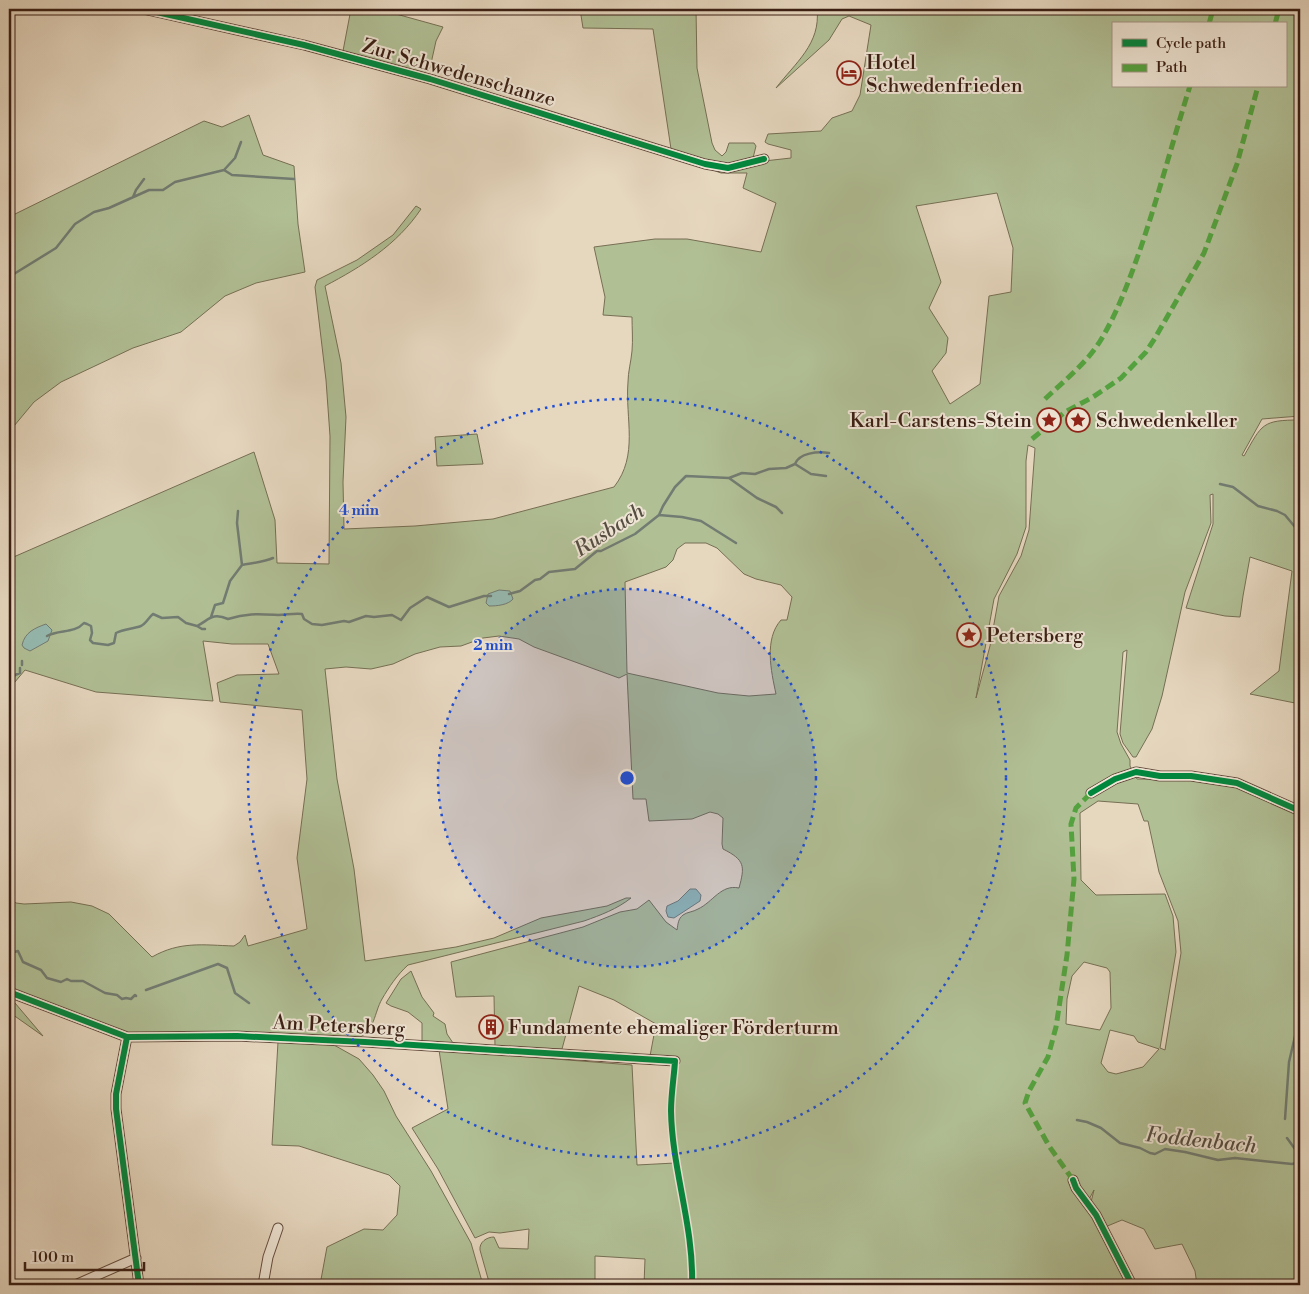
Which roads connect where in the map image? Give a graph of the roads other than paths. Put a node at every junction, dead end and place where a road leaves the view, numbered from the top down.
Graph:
1 (143, 9) edge
2 (764, 158) dead end
3 (1091, 793) dead end
4 (1300, 811) edge
5 (9, 992) edge
6 (127, 1038) junction
7 (675, 1061) dead end
8 (1073, 1180) dead end
9 (278, 1228) dead end
10 (136, 1258) junction
11 (76, 1285) edge
12 (139, 1285) edge
13 (263, 1285) edge
14 (1132, 1285) edge

1 - 2 street, Zur Schwedenschanze
3 - 4 street
5 - 6 street, Am Petersberg
6 - 7 street, Am Petersberg
6 - 10 street
8 - 14 street
9 - 13 street
10 - 11 street
10 - 12 street

